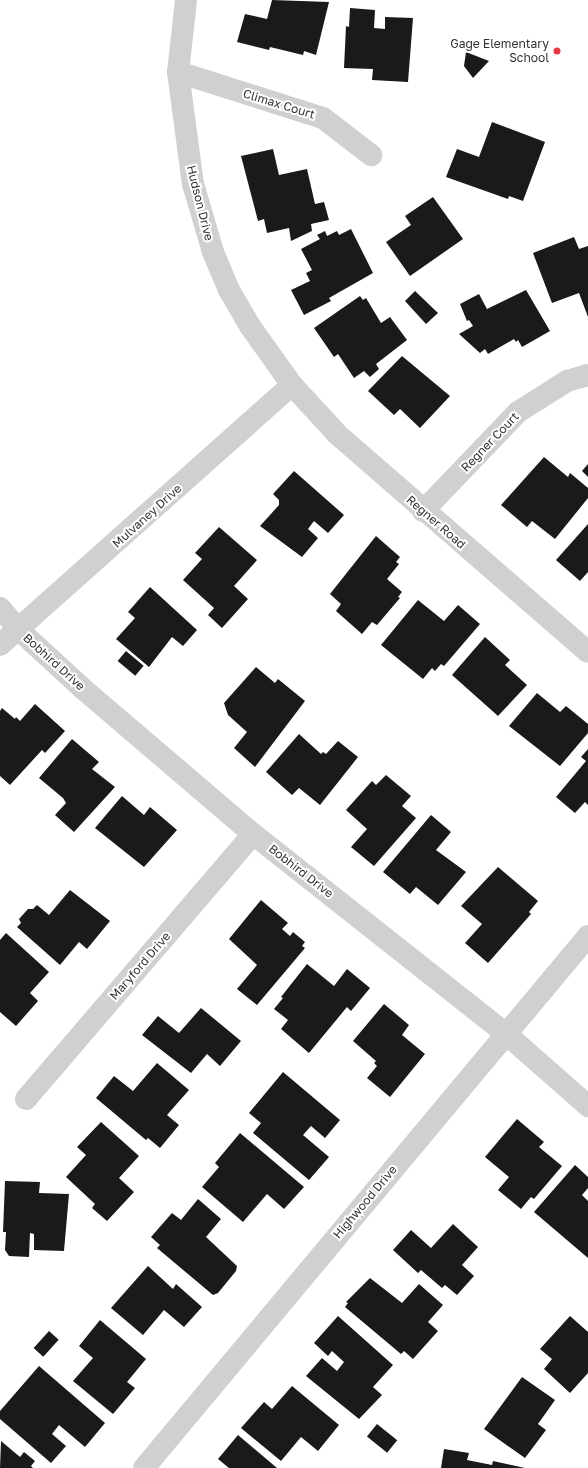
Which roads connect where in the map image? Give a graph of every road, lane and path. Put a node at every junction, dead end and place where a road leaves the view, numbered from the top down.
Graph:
1 (186, 0) edge
2 (178, 72) junction
3 (371, 155) dead end
4 (588, 375) edge
5 (292, 385) junction
6 (423, 511) junction
7 (0, 608) edge
8 (19, 630) junction
9 (0, 645) edge
10 (588, 652) edge
11 (253, 834) junction
12 (588, 936) edge
13 (505, 1033) junction
14 (26, 1099) dead end
15 (588, 1106) edge
16 (144, 1468) edge

1 - 2 street, Hudson Drive
2 - 3 street, Climax Court
2 - 5 street, Hudson Drive
4 - 6 street, Regner Court
5 - 6 street, Regner Road
5 - 8 street, Mulvaney Drive
6 - 10 street, Regner Road
7 - 8 street, Bobhird Drive
8 - 9 street, Mulvaney Drive
8 - 11 street, Bobhird Drive
11 - 13 street, Bobhird Drive
11 - 14 street, Maryford Drive
12 - 13 street, Highwood Drive
13 - 15 street, Bobhird Drive
13 - 16 street, Highwood Drive

